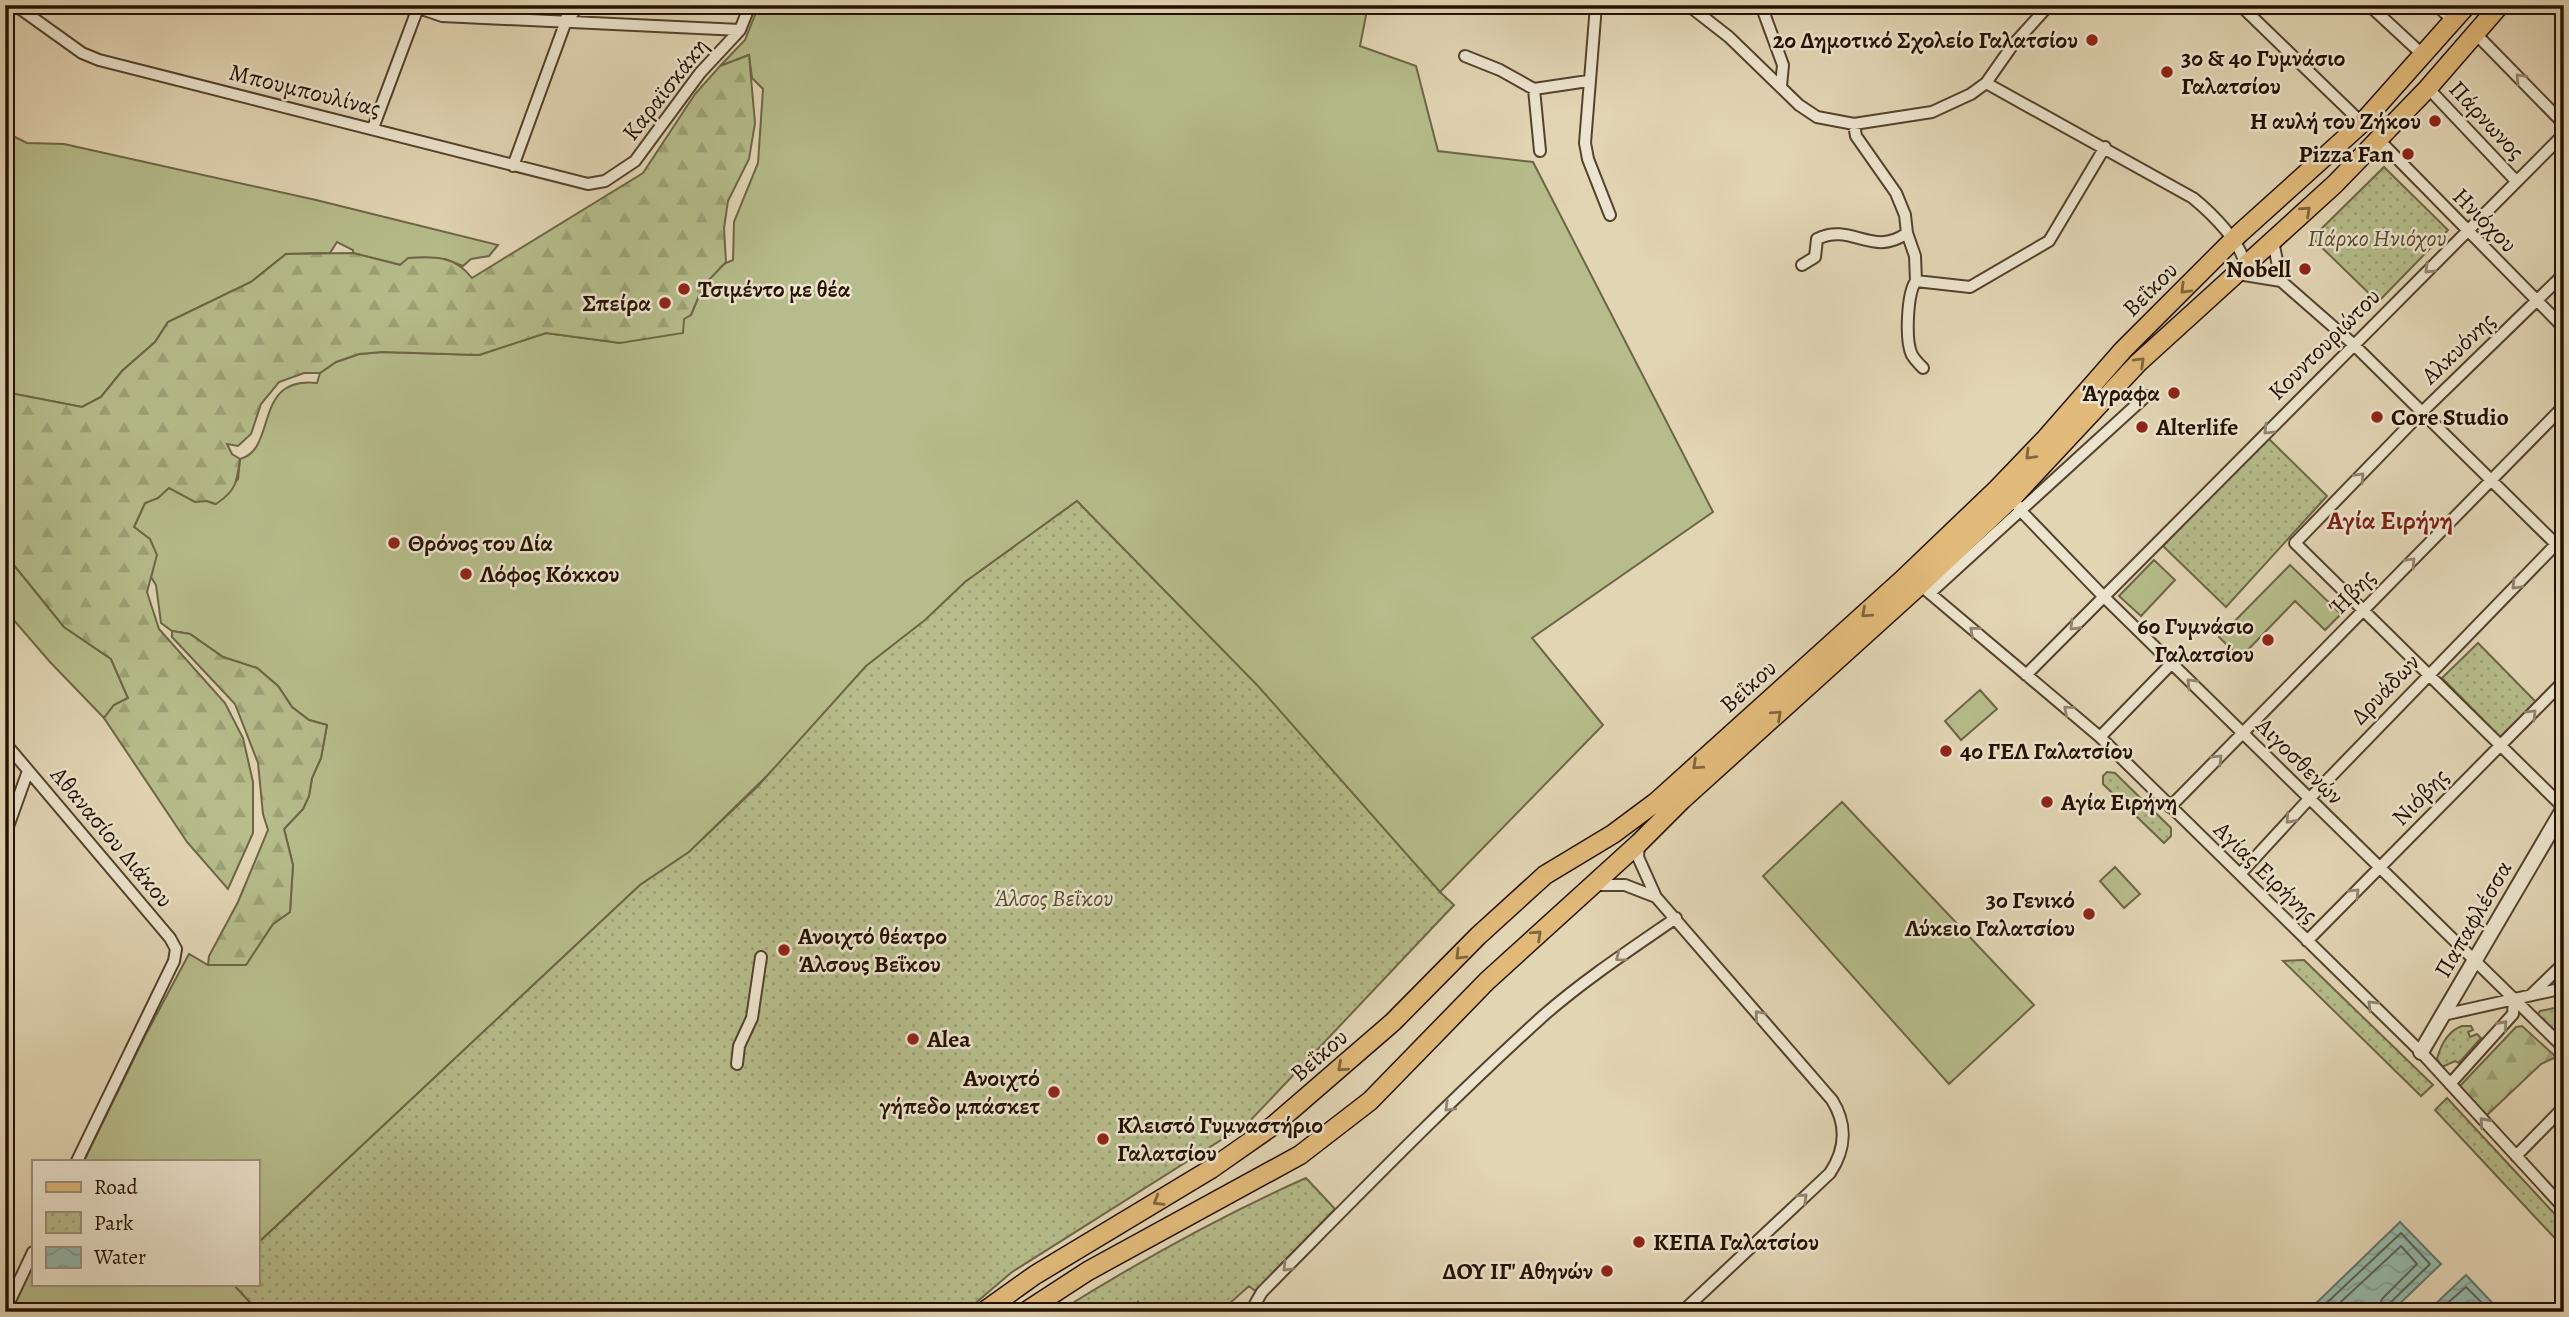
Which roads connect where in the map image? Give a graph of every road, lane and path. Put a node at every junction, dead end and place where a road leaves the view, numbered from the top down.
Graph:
1 (15, 5) edge
2 (569, 5) edge
3 (580, 5) edge
4 (750, 5) edge
5 (1596, 5) edge
6 (1688, 5) edge
7 (1761, 5) edge
8 (2049, 5) edge
9 (2240, 5) edge
10 (2369, 5) edge
11 (2436, 5) edge
12 (2468, 5) edge
13 (2500, 5) edge
14 (416, 7) edge
15 (566, 21) junction
16 (2454, 21) junction
17 (740, 30) junction
18 (2475, 33) junction
19 (1465, 56) dead end
20 (2424, 56) junction
21 (1588, 81) junction
22 (1986, 83) junction
23 (1780, 86) junction
24 (2428, 88) junction
25 (1534, 89) junction
26 (2362, 123) junction
27 (1854, 124) junction
28 (2564, 124) edge
29 (373, 128) junction
30 (2564, 134) edge
31 (2378, 139) junction
32 (2105, 147) junction
33 (1540, 151) dead end
34 (513, 166) junction
35 (2516, 181) junction
36 (597, 184) joint
37 (1610, 215) dead end
38 (2467, 231) junction
39 (1907, 233) junction
40 (2232, 240) junction
41 (2273, 241) junction
42 (1802, 265) dead end
43 (2241, 271) junction
44 (2564, 274) edge
45 (1916, 281) junction
46 (2281, 281) junction
47 (2536, 301) junction
48 (2564, 328) edge
49 (2353, 344) junction
50 (1923, 368) dead end
51 (2146, 396) dead end
52 (2564, 406) edge
53 (2421, 414) junction
54 (2491, 480) junction
55 (2017, 504) junction
56 (2561, 544) edge
57 (1925, 589) junction
58 (2103, 596) junction
59 (2363, 611) junction
60 (2171, 664) junction
61 (2428, 674) junction
62 (2026, 675) junction
63 (2564, 681) edge
64 (2242, 734) junction
65 (2100, 737) junction
66 (5, 743) edge
67 (2500, 745) junction
68 (28, 771) junction
69 (2309, 799) junction
70 (2170, 807) junction
71 (2564, 808) edge
72 (5, 835) edge
73 (1639, 843) junction
74 (2379, 868) junction
75 (2240, 874) junction
76 (1591, 885) junction
77 (1656, 897) junction
78 (1676, 918) junction
79 (2307, 941) junction
80 (761, 957) dead end
81 (2474, 961) junction
82 (2564, 963) edge
83 (2564, 988) edge
84 (2531, 995) junction
85 (2514, 999) junction
86 (2443, 1015) junction
87 (2564, 1048) edge
88 (2421, 1052) junction
89 (737, 1064) dead end
90 (2450, 1084) junction
91 (2564, 1107) edge
92 (2516, 1156) junction
93 (77, 1160) edge
94 (2564, 1208) edge
95 (32, 1254) edge
96 (5, 1311) edge
97 (984, 1312) edge
98 (1025, 1312) edge
99 (1255, 1312) edge
100 (1682, 1312) edge

1 - 29 street, Μπουμπουλίνας
2 - 15 street
3 - 15 street
4 - 17 street, Καραϊσκάκη
5 - 21 street
6 - 23 street
7 - 23 street
8 - 22 street
9 - 26 street
10 - 20 street
11 - 16 street
12 - 16 main road, Βεΐκου
13 - 18 main road, Βεΐκου
14 - 15 street
14 - 29 street
15 - 17 street
15 - 34 street
16 - 20 main road, Βεΐκου
17 - 36 street, Καραϊσκάκη
18 - 24 main road, Βεΐκου
28 -> 18 street
19 - 25 street
20 - 26 main road, Βεΐκου
21 - 25 street
21 - 37 street
22 - 27 street
22 - 32 street
23 - 27 street
24 - 31 main road, Βεΐκου
24 - 35 street, Πάρνωνος
25 - 33 street
26 - 40 main road, Βεΐκου
27 - 39 street
29 - 34 street, Μπουμπουλίνας
30 - 35 street, Κουντουριώτου
31 - 38 street, Ηνιόχου
41 -> 31 main road, Βεΐκου
32 - 40 street
32 - 45 street
34 - 36 street, Μπουμπουλίνας
35 - 38 street, Κουντουριώτου
38 - 47 street, Ηνιόχου
38 -> 49 street, Κουντουριώτου
39 - 42 street
39 - 45 street
40 - 43 street
40 -> 97 main road, Βεΐκου
41 - 43 main road, Βεΐκου
41 - 46 street
43 - 46 street
55 -> 43 main road, Βεΐκου
44 - 47 street, Αλκυόνης
45 - 50 street
46 - 49 street
47 - 48 street, Ηνιόχου
47 - 53 street, Αλκυόνης
49 - 53 street
49 -> 58 street, Κουντουριώτου
51 - 55 street
52 - 54 street, Ήβης
53 - 54 street
59 -> 53 street, Αλκυόνης
54 - 56 street
59 -> 54 street, Ήβης
55 - 57 main road, Βεΐκου
55 - 58 street, Αιγοσθενών
56 -> 61 street, Δρυάδων
62 -> 57 street, Αγίας Ειρήνης
73 -> 57 main road, Βεΐκου
58 - 60 street, Αιγοσθενών
58 -> 62 street, Κουντουριώτου
59 - 61 street
59 - 64 street, Ήβης
64 -> 60 street, Αιγοσθενών
60 - 65 street
61 - 67 street
61 - 69 street, Δρυάδων
65 -> 62 street, Αγίας Ειρήνης
67 -> 63 street, Νιόβης
64 - 69 street, Αιγοσθενών
70 -> 64 street, Ήβης
65 - 70 street, Αγίας Ειρήνης
66 - 68 street, Αθανασίου Διάκου
67 - 71 street
67 - 74 street, Νιόβης
68 - 72 street
68 - 93 street, Αθανασίου Διάκου
69 - 74 street, Αιγοσθενών
69 -> 75 street, Δρυάδων
70 - 75 street, Αγίας Ειρήνης
71 - 81 street, Παπαφλέσσα
73 - 76 main road, Βεΐκου
73 - 77 street
79 -> 74 street, Νιόβης
74 - 81 street, Αιγοσθενών
75 - 79 street, Αγίας Ειρήνης
76 - 77 street
98 -> 76 main road, Βεΐκου
77 - 78 street
78 -> 99 street
100 -> 78 street
88 -> 79 street, Αγίας Ειρήνης
80 - 89 street
81 - 85 street, Αιγοσθενών
81 - 86 street, Παπαφλέσσα
82 - 84 street
83 - 84 street
84 - 85 street
85 - 86 street
85 - 87 street, Αιγοσθενών
90 -> 85 street
86 - 88 street, Παπαφλέσσα
88 - 90 street, Αγίας Ειρήνης
92 -> 90 street, Αγίας Ειρήνης
91 - 92 street
92 - 94 street, Αγίας Ειρήνης
95 - 96 street

